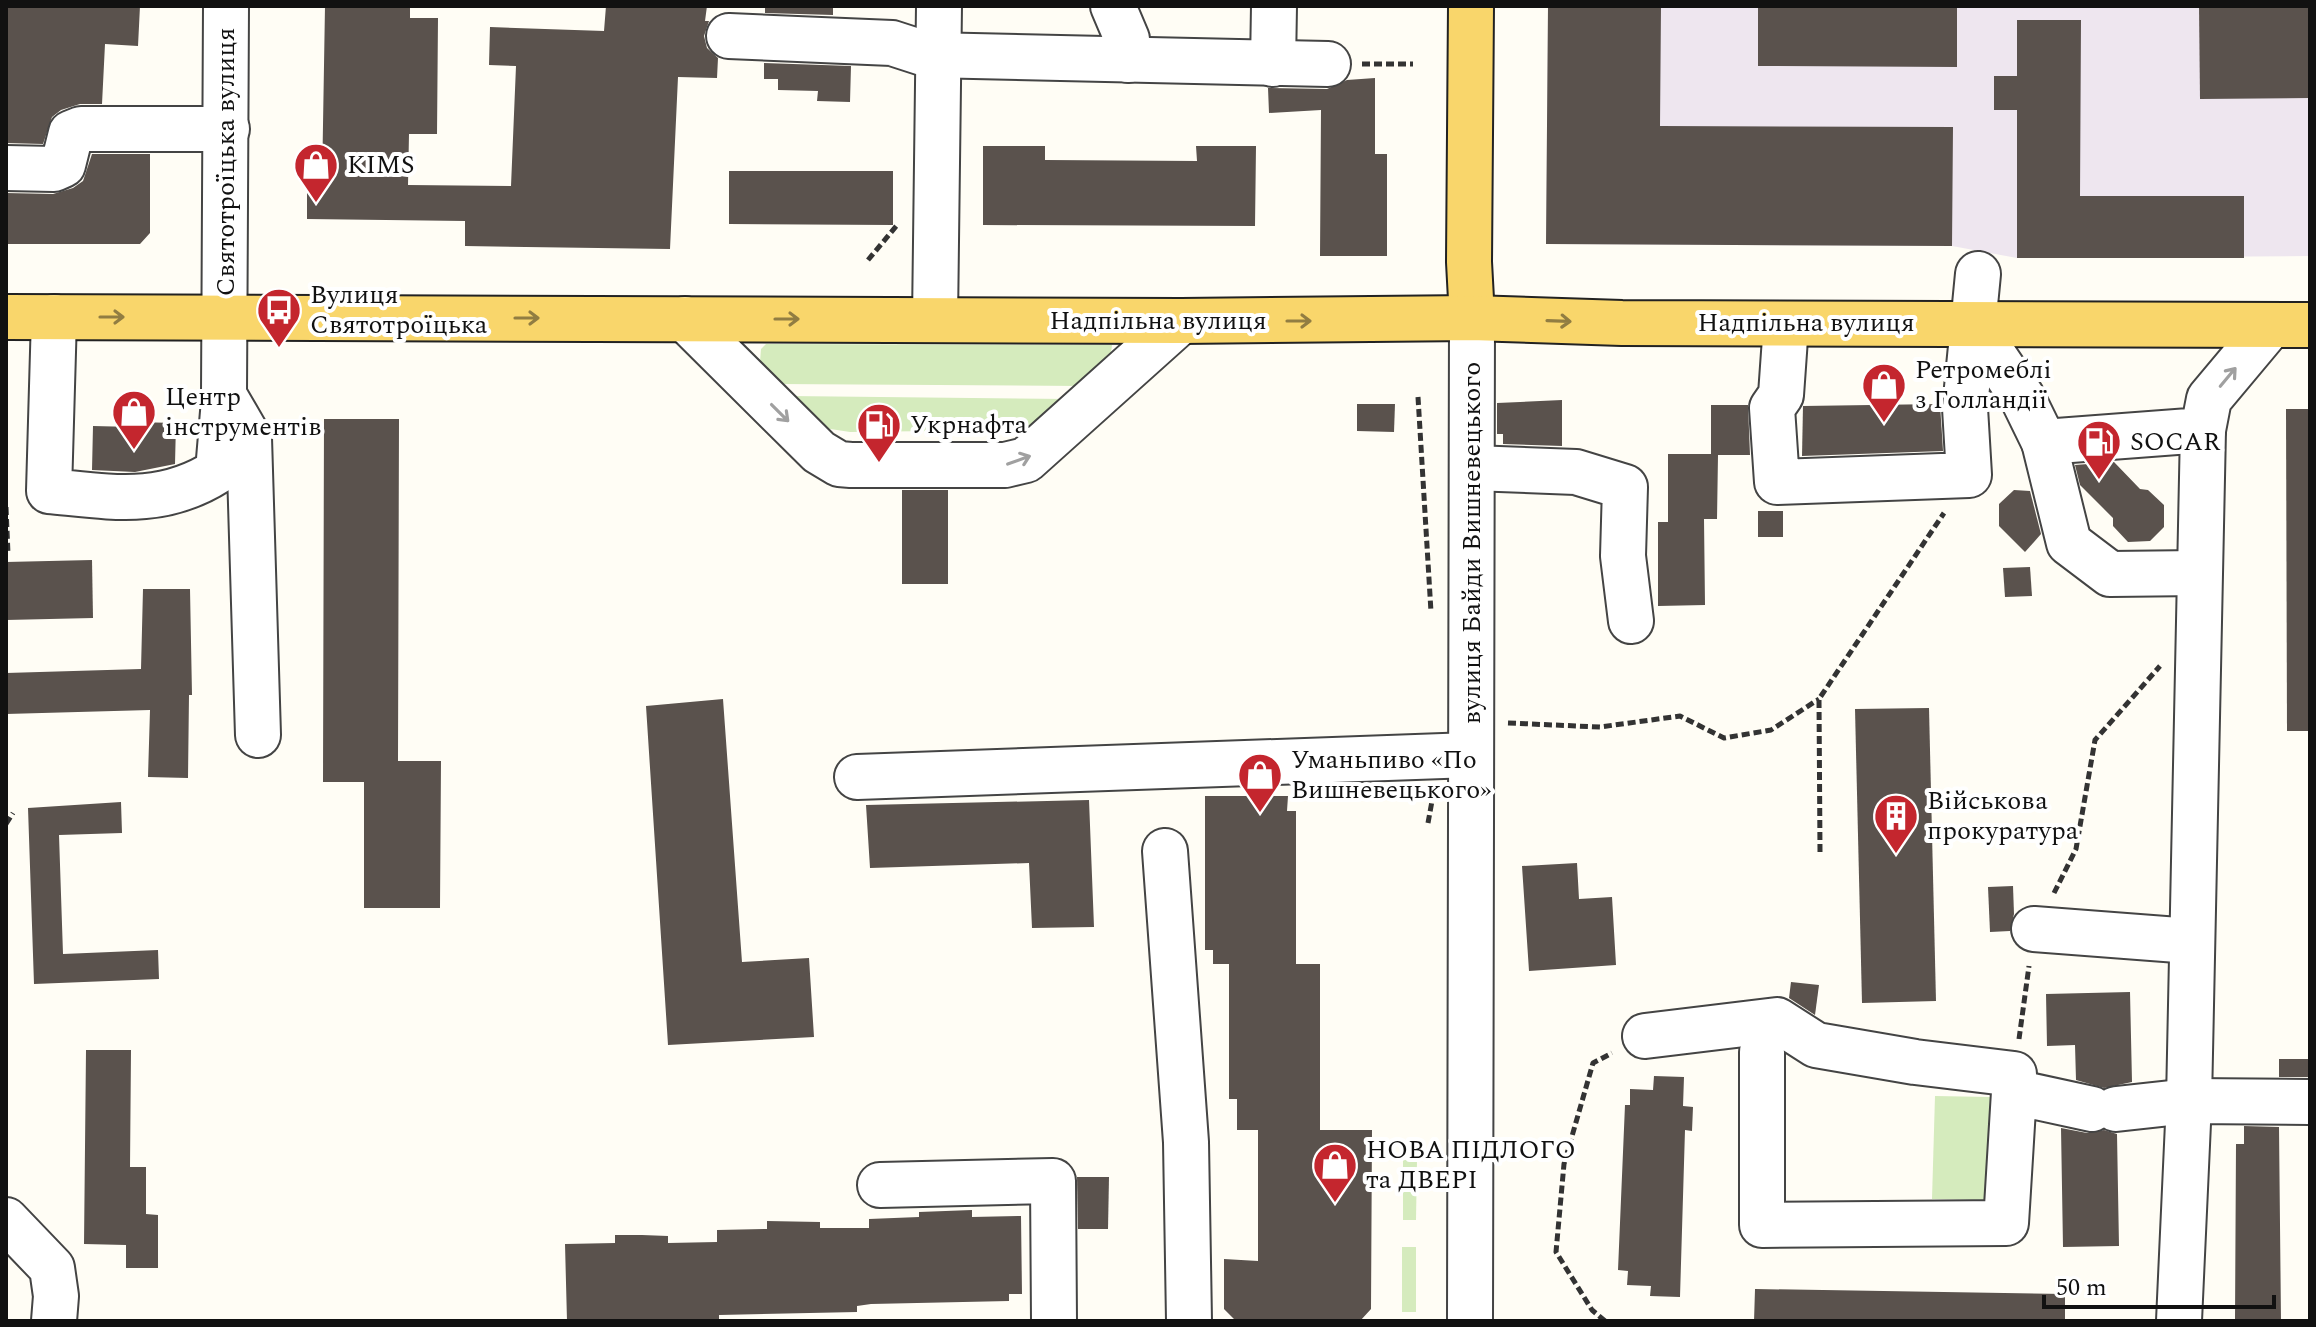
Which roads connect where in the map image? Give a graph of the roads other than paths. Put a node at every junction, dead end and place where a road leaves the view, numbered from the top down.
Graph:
1 (226, 6) edge
2 (939, 6) edge
3 (1113, 6) edge
4 (1274, 6) edge
5 (1471, 6) edge
6 (861, 24) edge
7 (729, 36) dead end
8 (938, 55) junction
9 (1128, 60) junction
10 (1273, 64) junction
11 (1328, 64) road end
12 (227, 129) junction
13 (6, 168) edge
14 (1978, 274) dead end
15 (6, 317) edge
16 (54, 317) junction
17 (225, 317) junction
18 (1472, 318) junction
19 (685, 319) junction
20 (935, 320) junction
21 (1181, 321) junction
22 (1972, 323) junction
23 (1786, 324) junction
24 (2291, 325) edge
25 (224, 395) junction
26 (2203, 430) junction
27 (2044, 442) junction
28 (1472, 468) junction
29 (2199, 573) junction
30 (1631, 621) dead end
31 (258, 735) dead end
32 (1461, 745) junction
33 (857, 777) dead end
34 (1165, 851) dead end
35 (2034, 929) dead end
36 (2191, 941) junction
37 (1645, 1036) road end
38 (1762, 1052) dead end
39 (2014, 1092) junction
40 (2189, 1101) junction
41 (2310, 1102) edge
42 (880, 1185) dead end
43 (6, 1220) edge
44 (54, 1321) edge
45 (1054, 1321) edge
46 (1189, 1321) edge
47 (1470, 1321) edge
48 (2179, 1321) edge

1 - 12 street, Святотроїцька вулиця
2 - 8 street
3 - 9 street
4 - 10 street
5 - 18 main road, вулиця Байди Вишневецького
6 - 7 street
6 - 8 street
8 - 9 street
8 - 20 street
9 - 10 street
10 - 11 street
12 - 13 street
12 - 17 street, Святотроїцька вулиця
14 - 22 street
15 - 16 main road, Надпільна вулиця
16 -> 17 main road, Надпільна вулиця
16 - 25 street, Святотроїцька вулиця
17 -> 19 main road, Надпільна вулиця
17 - 25 street, Святотроїцька вулиця
21 -> 18 main road, Надпільна вулиця
18 -> 23 main road, Надпільна вулиця
18 - 28 street, вулиця Байди Вишневецького
19 -> 20 main road, Надпільна вулиця
19 -> 21 street
20 - 21 main road, Надпільна вулиця
22 - 23 main road, Надпільна вулиця
22 - 23 street
22 - 24 main road, Надпільна вулиця
22 - 27 street
26 -> 24 street
25 - 31 street
26 - 27 street
26 - 29 street
27 - 29 street
28 - 30 street
28 - 32 street, вулиця Байди Вишневецького
29 - 36 street
32 - 33 street
32 - 47 street, вулиця Байди Вишневецького
34 - 46 street
35 - 36 street
36 - 40 street
37 - 39 street
38 - 39 street
39 - 40 street
40 - 41 street
40 - 48 street
42 - 45 street
43 - 44 street

